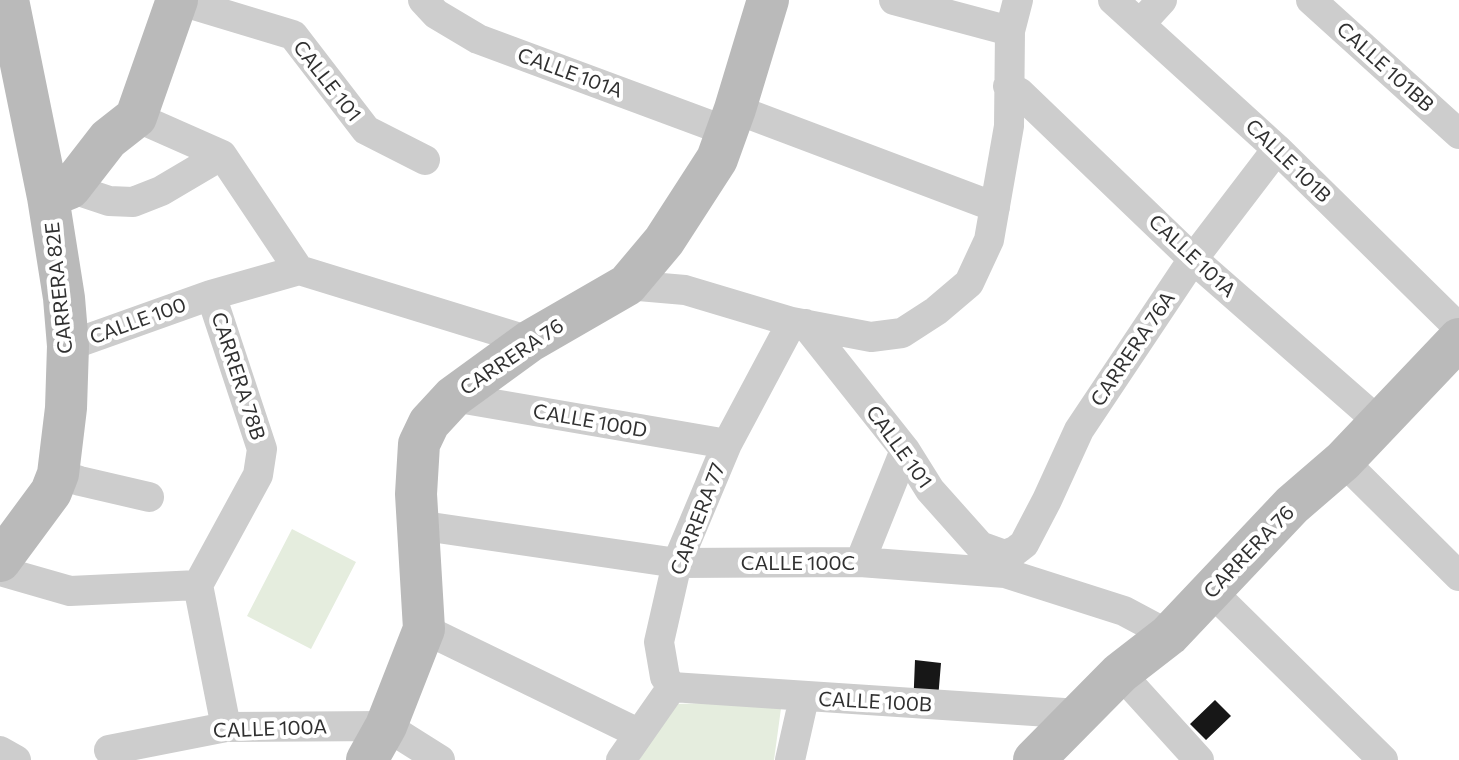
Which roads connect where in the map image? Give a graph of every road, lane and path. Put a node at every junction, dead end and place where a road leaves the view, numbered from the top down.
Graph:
1 (8, 0) edge
2 (177, 0) edge
3 (423, 0) edge
4 (768, 0) edge
5 (894, 0) edge
6 (1018, 0) edge
7 (1113, 0) edge
8 (1162, 0) edge
9 (1311, 0) edge
10 (1140, 24) junction
11 (1010, 31) junction
12 (1008, 86) junction
13 (136, 117) junction
14 (731, 120) junction
15 (1459, 134) edge
16 (1277, 149) junction
17 (222, 155) junction
18 (425, 160) dead end
19 (59, 193) junction
20 (995, 207) junction
21 (1193, 259) junction
22 (299, 270) junction
23 (627, 285) junction
24 (211, 295) junction
25 (798, 323) junction
26 (1459, 328) edge
27 (1459, 339) edge
28 (530, 341) junction
29 (68, 346) junction
30 (453, 397) junction
31 (1379, 422) junction
32 (727, 444) junction
33 (905, 450) junction
34 (1343, 461) junction
35 (58, 474) junction
36 (149, 497) dead end
37 (417, 525) junction
38 (1005, 555) joint
39 (0, 561) edge
40 (860, 562) junction
41 (677, 563) junction
42 (0, 571) edge
43 (1459, 576) edge
44 (198, 585) junction
45 (1211, 591) junction
46 (424, 629) junction
47 (1169, 635) junction
48 (1120, 673) junction
49 (672, 687) junction
50 (804, 698) junction
51 (1079, 714) junction
52 (226, 727) junction
53 (638, 733) junction
54 (376, 743) edge
55 (109, 750) dead end
56 (0, 751) edge
57 (16, 760) edge
58 (440, 760) edge
59 (621, 760) edge
60 (790, 760) edge
61 (1034, 760) edge
62 (1199, 760) edge
63 (1383, 760) edge

1 - 19 street, CARRERA 82E
2 - 13 street
2 - 18 street, CALLE 101
3 - 14 street, CALLE 101A
4 - 14 street, CARRERA 76
5 - 11 street
6 - 11 street
7 - 10 street, CALLE 101B
8 - 10 street
9 - 15 street, CALLE 101BB
10 - 16 street, CALLE 101B
11 - 12 street
12 - 20 street
12 - 21 street, CALLE 101A
13 - 17 street
13 - 19 street
14 - 20 street, CALLE 101A
14 - 23 street, CARRERA 76
16 - 21 street, CARRERA 76A
16 - 26 street, CALLE 101B
17 - 19 street
17 - 22 street
19 - 29 street, CARRERA 82E
20 - 25 street
21 - 31 street, CALLE 101A
21 - 38 street, CARRERA 76A
22 - 24 street, CALLE 100
22 - 28 street
23 - 25 street
23 - 28 street, CARRERA 76
24 - 29 street, CALLE 100
24 - 44 street, CARRERA 78B
25 - 32 street, CARRERA 77
25 - 33 street, CALLE 101
27 - 31 street, CARRERA 76
28 - 30 street, CARRERA 76
29 - 35 street, CARRERA 82E
30 - 32 street, CALLE 100D
30 - 37 street, CARRERA 76
31 - 34 street, CARRERA 76
32 - 41 street, CARRERA 77
33 - 38 street, CALLE 101
33 - 40 street
34 - 43 street
34 - 45 street, CARRERA 76
35 - 36 street
35 - 39 street, CARRERA 82E
37 - 41 street, CALLE 100C
37 - 46 street, CARRERA 76
40 - 41 street, CALLE 100C
40 - 47 street, CALLE 100C
41 - 49 street, CARRERA 77
42 - 44 street
44 - 52 street
45 - 47 street, CARRERA 76
45 - 63 street
46 - 53 street
46 - 54 street, CARRERA 76
47 - 48 street, CARRERA 76
48 - 51 street, CARRERA 76
48 - 62 street
49 - 50 street, CALLE 100B
49 - 53 street
50 - 51 street, CALLE 100B
50 - 60 street
51 - 61 street, CARRERA 76
52 - 54 street, CALLE 100A
52 - 55 street, CALLE 100A
53 - 59 street
54 - 58 street
56 - 57 street

